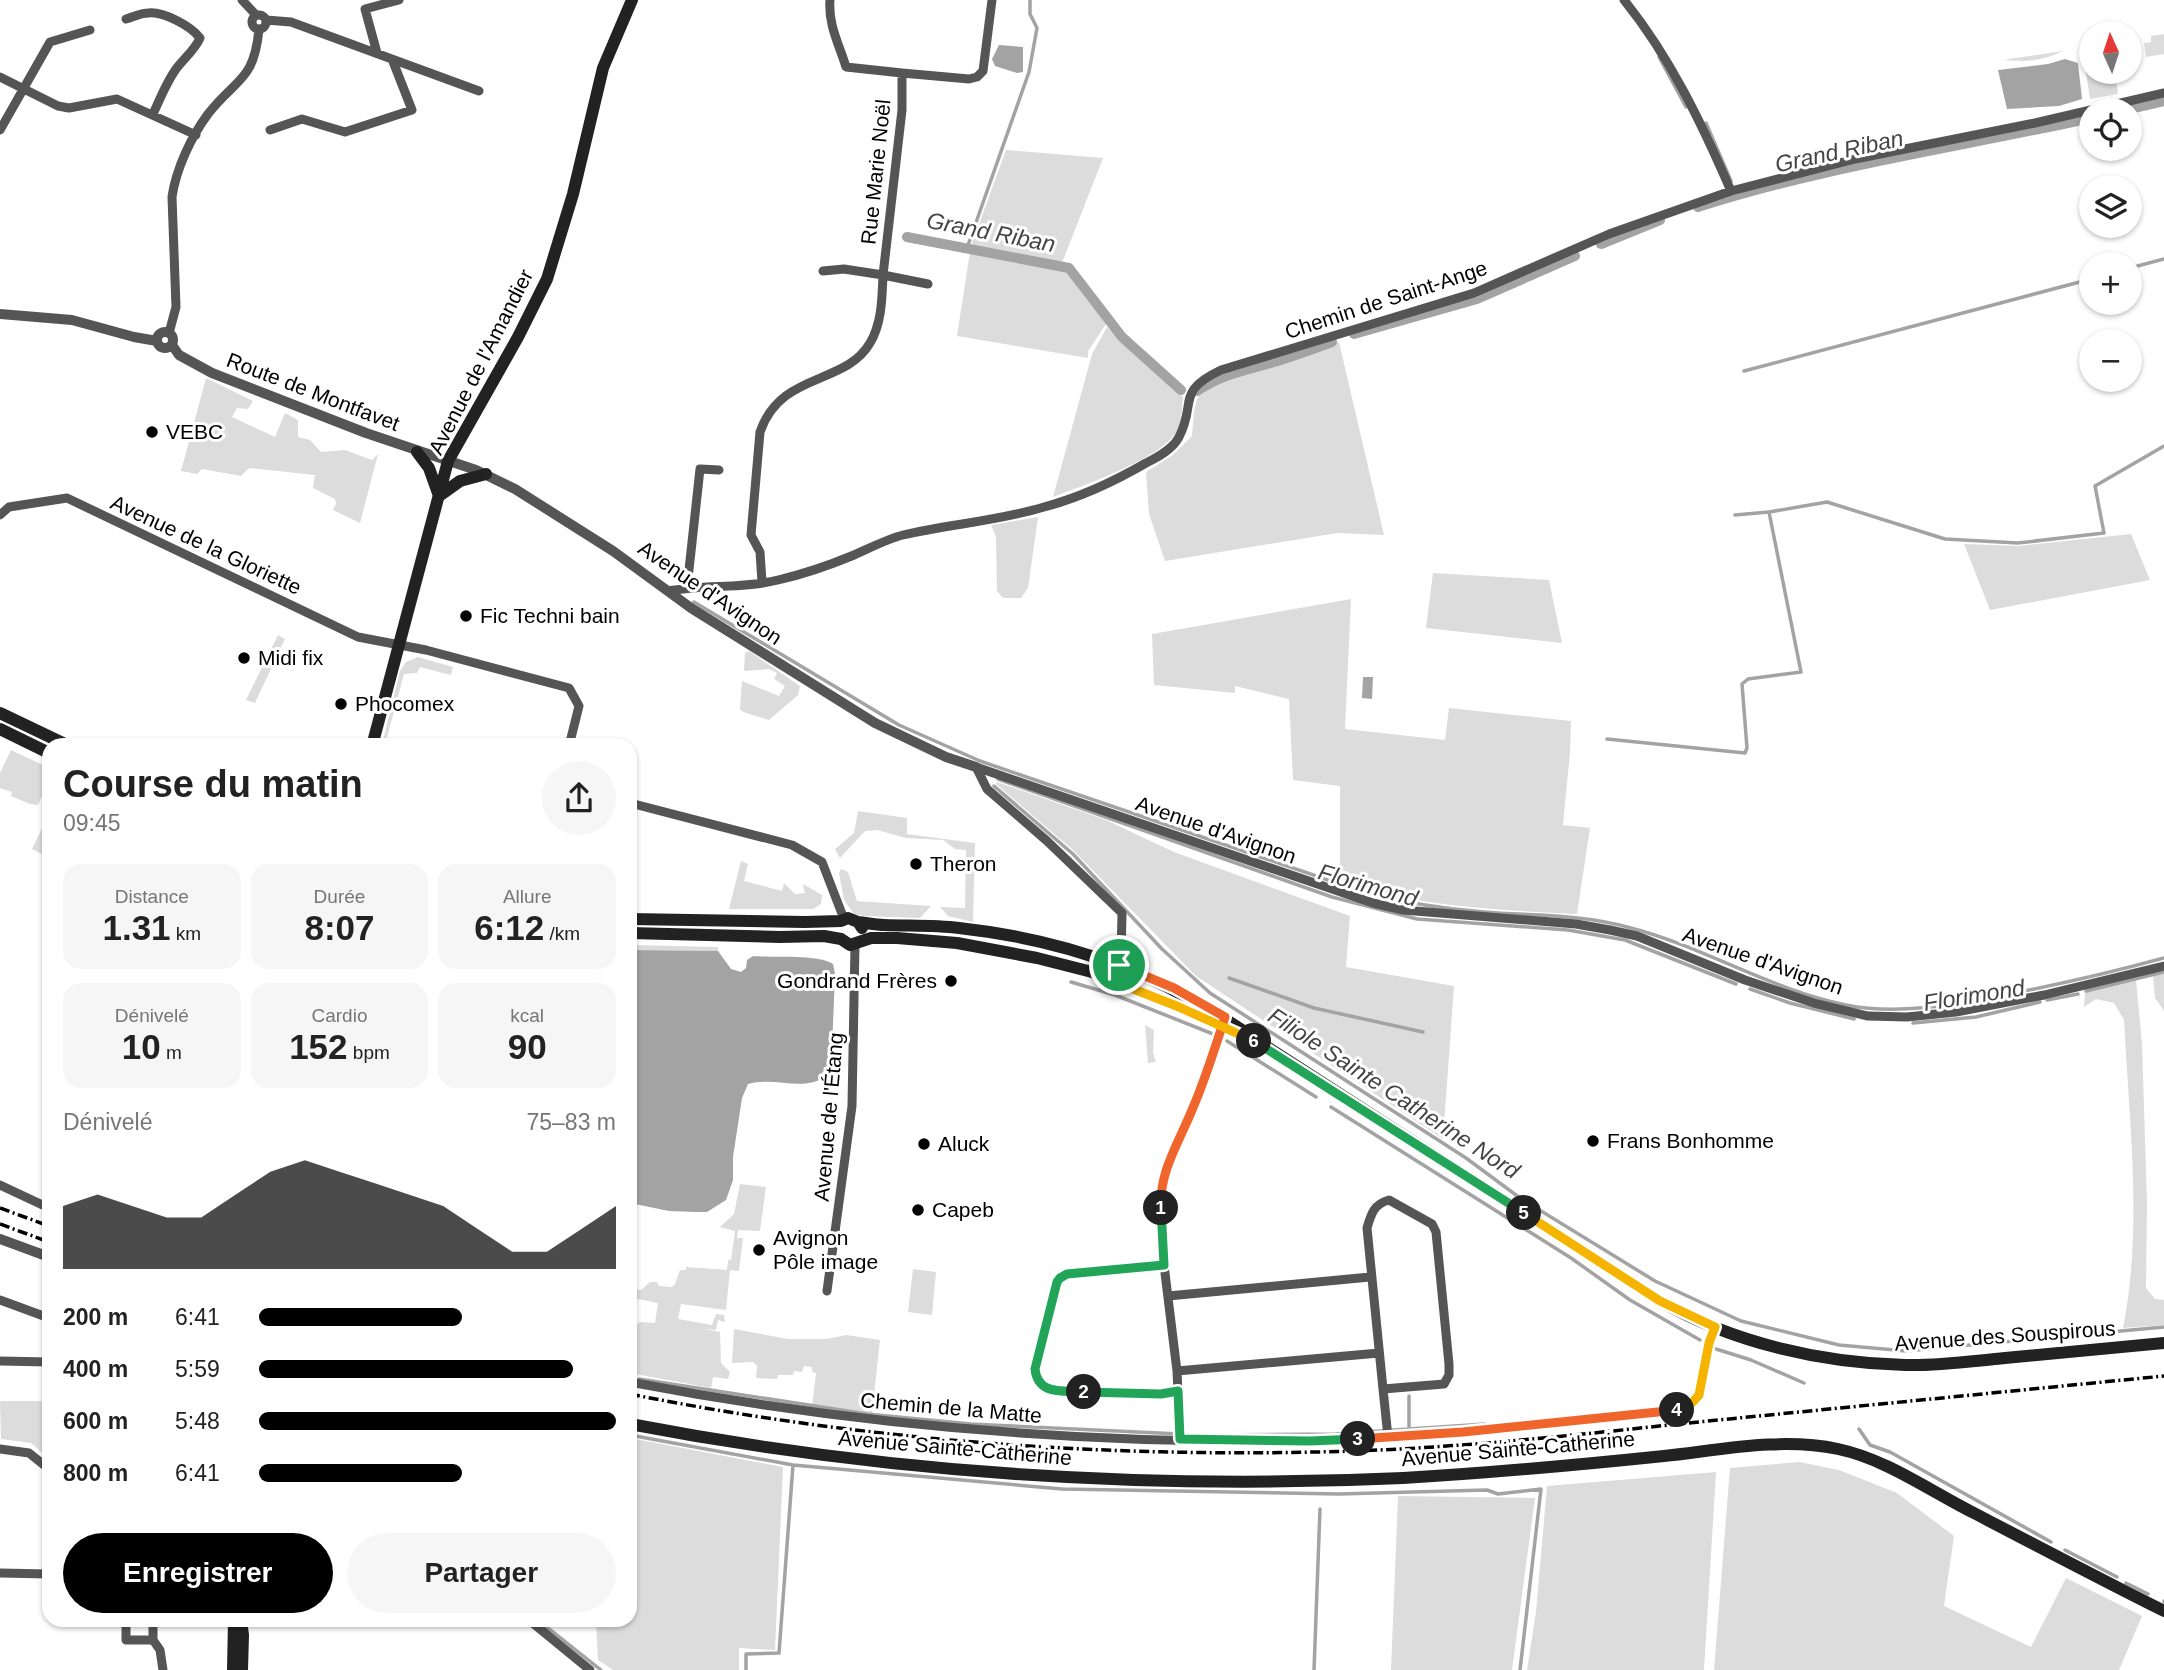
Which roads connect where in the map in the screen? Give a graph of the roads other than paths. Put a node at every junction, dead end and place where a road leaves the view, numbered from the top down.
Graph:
1 (242, 0) edge
2 (399, 0) edge
3 (632, 0) edge
4 (830, 0) edge
5 (992, 0) edge
6 (1624, 0) edge
7 (256, 15) junction
8 (126, 19) dead end
9 (266, 20) junction
10 (259, 29) junction
11 (90, 30) dead end
12 (376, 53) junction
13 (392, 59) junction
14 (902, 73) junction
15 (0, 77) edge
16 (23, 88) junction
17 (479, 91) dead end
18 (2164, 93) edge
19 (153, 114) junction
20 (0, 130) edge
21 (270, 130) dead end
22 (196, 135) junction
23 (1731, 191) junction
24 (823, 271) dead end
25 (883, 275) junction
26 (928, 284) dead end
27 (0, 314) edge
28 (169, 333) junction
29 (157, 341) junction
30 (172, 345) junction
31 (418, 452) junction
32 (449, 461) junction
33 (719, 470) dead end
34 (486, 474) junction
35 (439, 496) junction
36 (0, 515) edge
37 (762, 583) junction
38 (687, 587) junction
39 (668, 591) junction
40 (398, 645) junction
41 (0, 713) edge
42 (0, 729) edge
43 (52, 738) edge
44 (374, 738) edge
45 (571, 738) edge
46 (42, 750) edge
47 (976, 767) junction
48 (637, 805) edge
49 (637, 919) edge
50 (842, 920) junction
51 (858, 922) junction
52 (637, 933) edge
53 (841, 939) junction
54 (859, 942) junction
55 (1119, 965) junction
56 (2164, 966) edge
57 (1113, 981) junction
58 (1223, 1022) junction
59 (0, 1185) edge
60 (42, 1205) edge
61 (0, 1239) edge
62 (42, 1254) edge
63 (1164, 1265) junction
64 (1370, 1277) junction
65 (827, 1291) dead end
66 (1168, 1296) junction
67 (0, 1300) edge
68 (42, 1315) edge
69 (1715, 1327) junction
70 (2164, 1343) edge
71 (1379, 1353) junction
72 (0, 1361) edge
73 (42, 1362) edge
74 (1177, 1371) junction
75 (637, 1383) edge
76 (1383, 1389) junction
77 (1178, 1391) junction
78 (637, 1425) edge
79 (1388, 1437) junction
80 (1180, 1439) junction
81 (0, 1449) edge
82 (42, 1463) edge
83 (0, 1573) edge
84 (42, 1574) edge
85 (2164, 1611) edge
86 (126, 1627) edge
87 (153, 1627) edge
88 (234, 1627) edge
89 (242, 1627) edge
90 (538, 1627) edge
91 (153, 1640) junction
92 (163, 1670) edge
93 (233, 1670) edge
94 (242, 1670) edge
95 (590, 1670) edge

1 - 7 street
2 - 12 street
3 - 32 main road, Avenue de l'Amandier
4 - 14 street, Rue Marie Noël
5 - 14 street, Rue Marie Noël
6 - 23 street
7 - 9 street
7 - 10 street
8 - 19 street
9 - 10 street
9 - 12 street
10 - 22 street
11 - 16 street
12 - 13 street
13 - 17 street
13 - 21 street
14 - 25 street, Rue Marie Noël
15 - 16 street
16 - 19 street
16 - 20 street
18 - 23 street, Chemin de Saint-Ange
19 - 22 street
22 - 28 street
23 - 37 street, Chemin de Saint-Ange
24 - 25 street, Rue Marie Noël
25 - 26 street
25 - 37 street, Rue Marie Noël
27 - 29 street
28 - 29 street
28 - 30 street
29 - 30 street
30 - 31 street, Route de Montfavet
31 - 32 street, Route de Montfavet
31 - 35 main road
32 - 34 street, Avenue d'Avignon
32 - 35 main road, Avenue de l'Amandier
33 - 38 street
34 - 35 main road
34 - 39 street, Avenue d'Avignon
35 - 40 main road, Avenue de l'Amandier
36 - 40 street, Avenue de la Gloriette
37 - 38 street, Chemin de Saint-Ange
38 - 39 street, Chemin de Saint-Ange
39 - 47 street, Avenue d'Avignon
40 - 44 main road, Avenue de l'Amandier
40 - 45 street, Avenue de la Gloriette
41 - 43 main road
42 - 46 main road
47 - 55 street
47 - 56 street, Avenue d'Avignon
48 - 50 street
49 - 50 main road
50 - 51 main road
50 - 53 main road
51 - 54 main road
51 - 55 main road, Avenue des Souspirous
52 - 53 main road
53 - 54 main road
54 - 57 main road, Avenue des Souspirous
54 - 65 street, Avenue de l'Étang
55 - 57 street
55 - 58 main road, Avenue des Souspirous
57 - 58 main road, Avenue des Souspirous
58 - 63 street
58 - 69 main road, Avenue des Souspirous
59 - 60 street
61 - 62 street
63 - 66 street
63 - 77 street
64 - 66 street
64 - 71 street
64 - 76 street
66 - 74 street
67 - 68 street
69 - 70 main road, Avenue des Souspirous
69 - 79 street, Chemin de la Matte
71 - 74 street
71 - 76 street
72 - 73 street
74 - 77 street
75 - 80 street, Chemin de la Matte
76 - 79 street
77 - 80 street
78 - 85 main road, Avenue Sainte-Catherine
79 - 80 street, Chemin de la Matte
81 - 82 street
83 - 84 street
86 - 91 street
87 - 91 street
88 - 93 main road
89 - 94 main road
90 - 95 street
91 - 92 street

